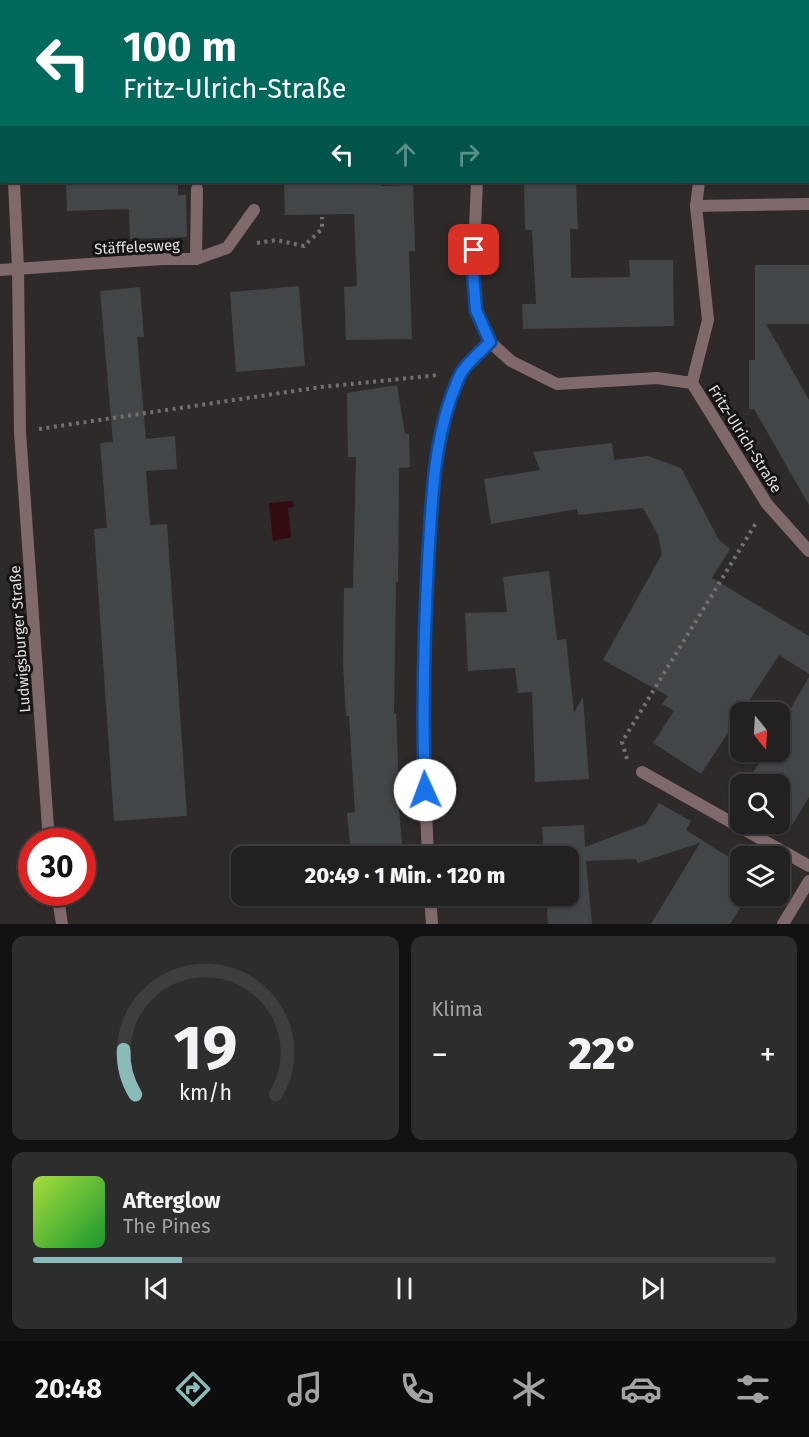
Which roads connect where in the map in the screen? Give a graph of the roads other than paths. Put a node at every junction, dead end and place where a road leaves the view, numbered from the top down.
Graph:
1 (14, 183) edge
2 (477, 183) edge
3 (699, 183) edge
4 (197, 189) dead end
5 (809, 204) edge
6 (696, 206) junction
7 (254, 210) dead end
8 (196, 259) junction
9 (18, 269) junction
10 (0, 270) edge
11 (490, 342) junction
12 (692, 384) junction
13 (809, 552) edge
14 (642, 772) road end
15 (48, 828) edge
16 (428, 846) edge
17 (809, 866) edge
18 (809, 881) edge
19 (60, 906) edge
20 (431, 906) edge
21 (63, 924) edge
22 (432, 924) edge
23 (783, 924) edge

1 - 9 street, Ludwigsburger Straße
2 - 11 street, Fritz-Ulrich-Straße
3 - 6 street
4 - 8 street
5 - 6 street
6 - 12 street
7 - 8 street, Stäffelesweg
8 - 9 street, Stäffelesweg
9 - 10 street, Stäffelesweg
9 - 15 street, Ludwigsburger Straße
11 - 12 street, Fritz-Ulrich-Straße
11 - 16 street
12 - 13 street, Fritz-Ulrich-Straße
14 - 17 street
18 - 23 street
19 - 21 street
20 - 22 street

